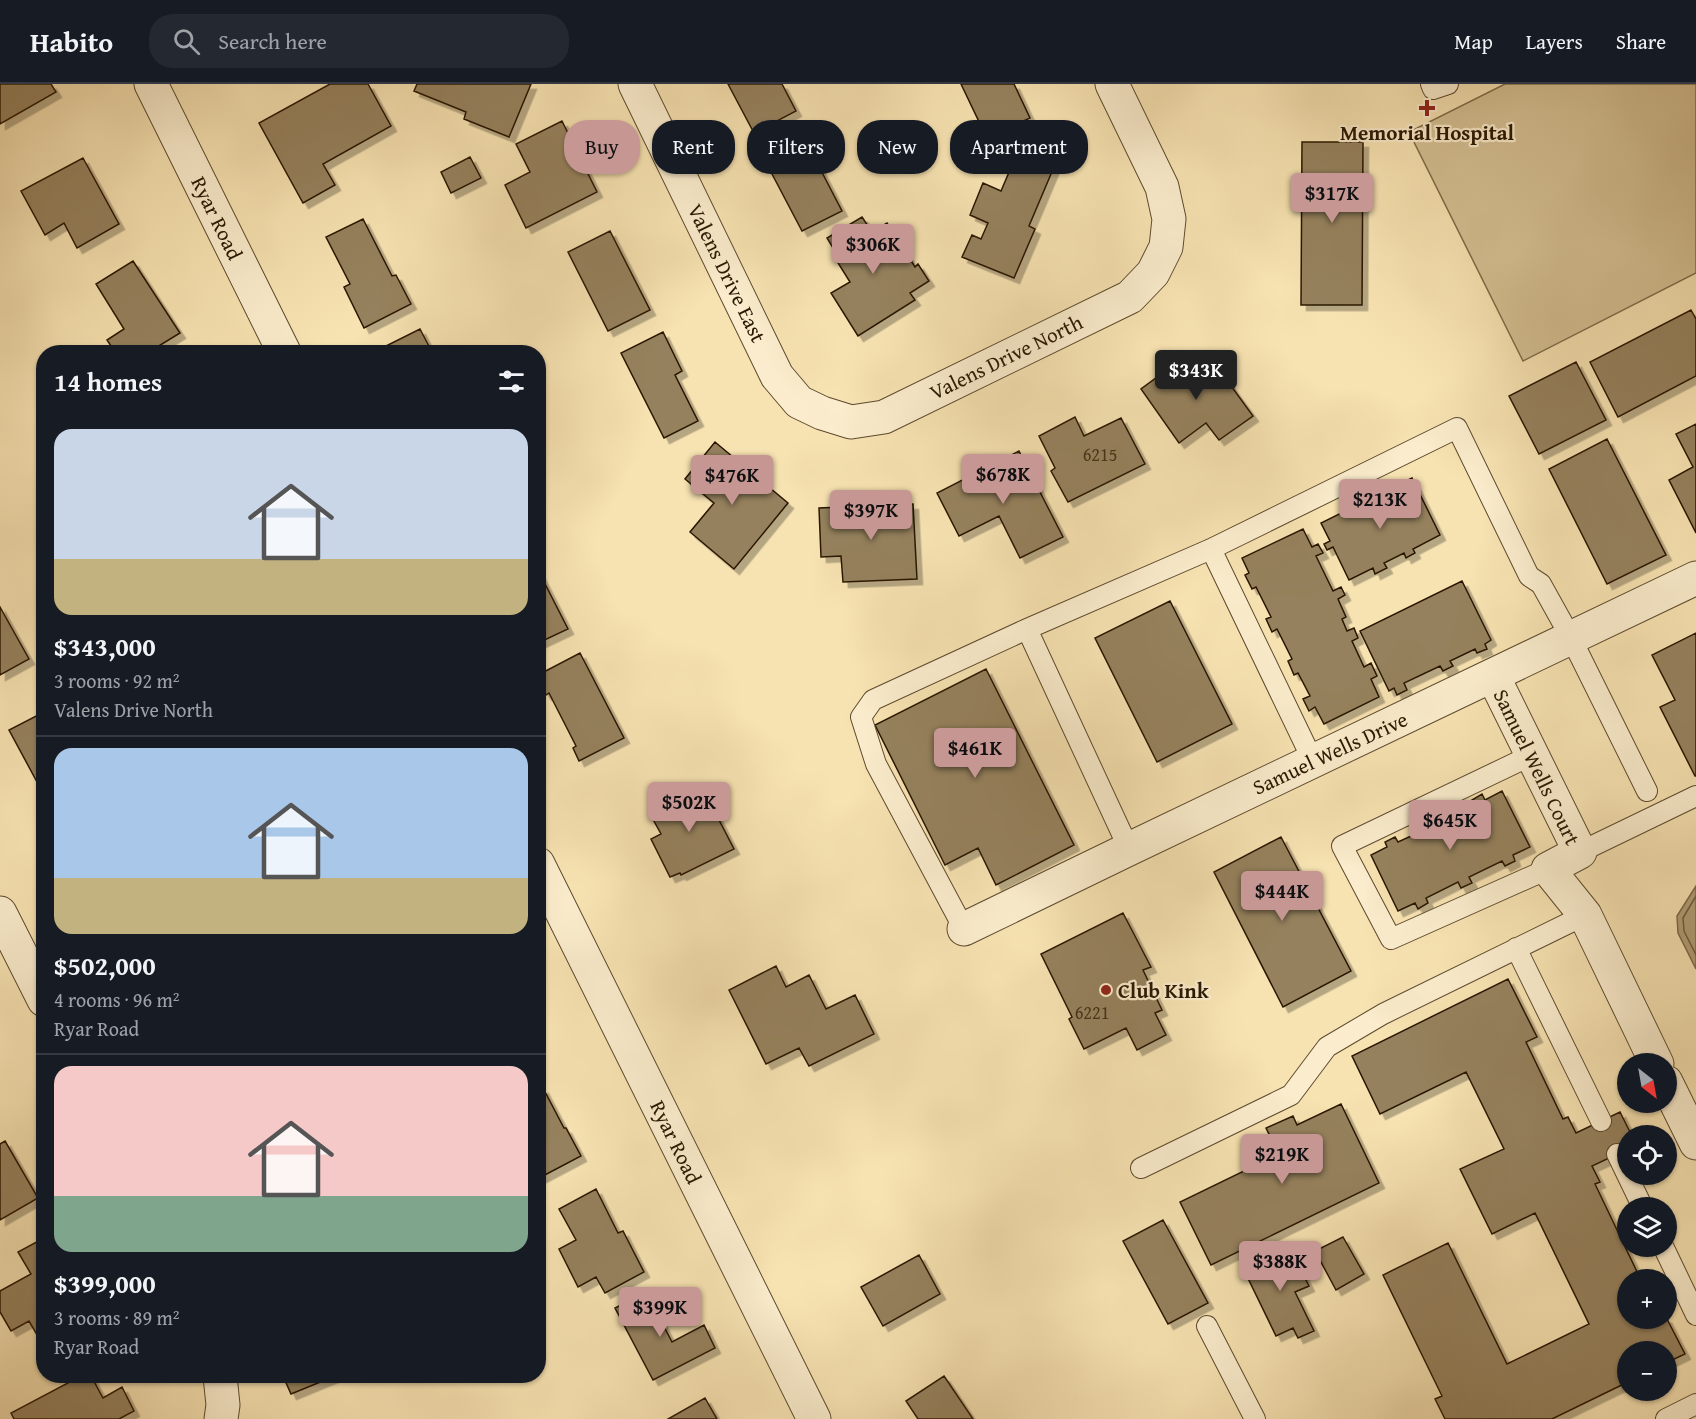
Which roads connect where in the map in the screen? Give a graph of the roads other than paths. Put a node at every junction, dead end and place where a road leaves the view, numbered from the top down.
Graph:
1 (151, 84) edge
2 (635, 84) edge
3 (1112, 84) edge
4 (281, 345) edge
5 (822, 413) joint
6 (1211, 549) junction
7 (1696, 578) edge
8 (1027, 629) junction
9 (1571, 638) junction
10 (1493, 676) junction
11 (1532, 755) junction
12 (1313, 761) junction
13 (1647, 791) dead end
14 (1696, 796) edge
15 (1129, 849) junction
16 (1580, 852) junction
17 (1548, 869) junction
18 (546, 880) edge
19 (0, 913) edge
20 (1585, 915) junction
21 (964, 929) joint
22 (1516, 948) junction
23 (36, 984) edge
24 (1653, 1053) edge
25 (1677, 1104) edge
26 (1601, 1121) dead end
27 (1696, 1143) edge
28 (1141, 1168) dead end
29 (1667, 1257) edge
30 (1696, 1315) edge
31 (1207, 1326) dead end
32 (221, 1383) edge
33 (1696, 1404) edge
34 (221, 1419) edge
35 (814, 1419) edge
36 (1255, 1419) edge
37 (1666, 1419) edge

1 - 4 street, Ryar Road
2 - 5 street, Valens Drive East
3 - 5 street, Valens Drive North
6 - 8 lane
6 - 9 lane
6 - 12 lane
7 - 9 street, Samuel Wells Drive
8 - 15 lane
8 - 21 lane
9 - 10 street, Samuel Wells Drive
9 - 13 lane
10 - 11 street, Samuel Wells Court
10 - 12 street, Samuel Wells Drive
11 - 16 street, Samuel Wells Court
11 - 17 lane
12 - 15 street, Samuel Wells Drive
14 - 16 lane
15 - 21 street, Samuel Wells Drive
16 - 17 street, Samuel Wells Court
17 - 20 street, Samuel Wells Court
18 - 35 street, Ryar Road
19 - 23 street
20 - 22 lane
20 - 24 street, Samuel Wells Court
22 - 26 lane
22 - 28 lane
25 - 27 street
29 - 30 lane
31 - 36 lane
32 - 34 street
33 - 37 lane

